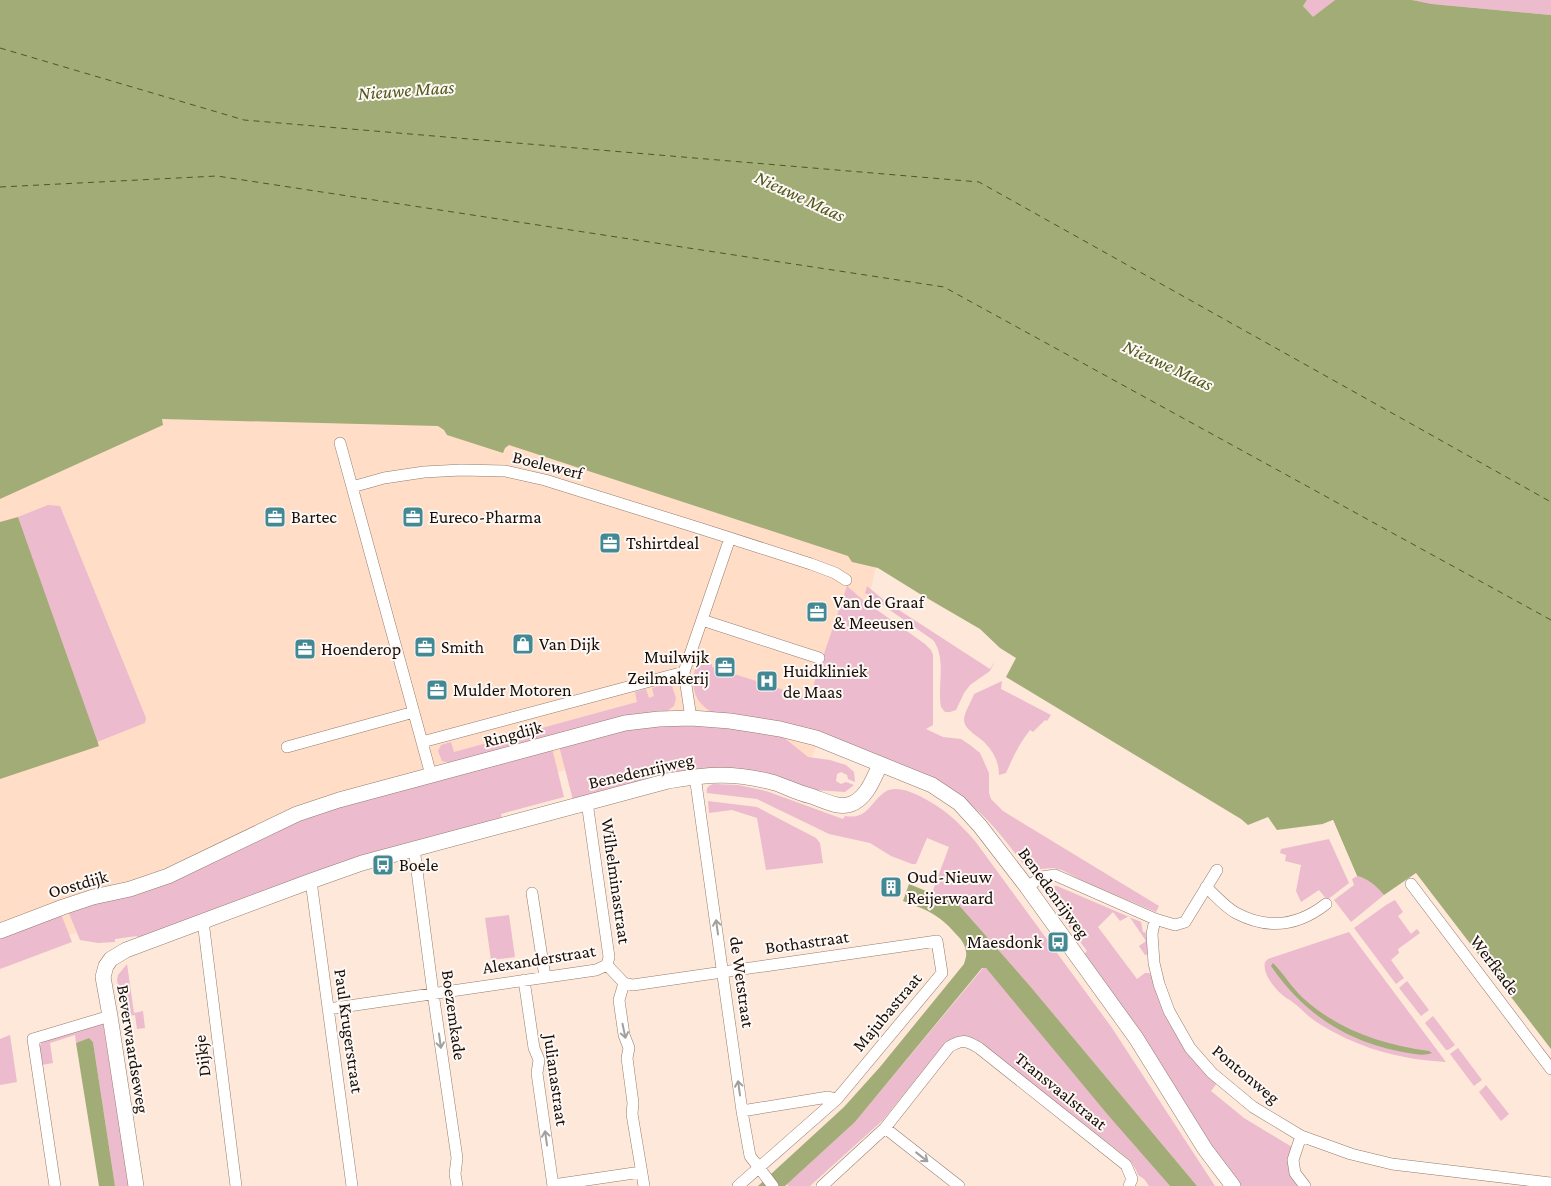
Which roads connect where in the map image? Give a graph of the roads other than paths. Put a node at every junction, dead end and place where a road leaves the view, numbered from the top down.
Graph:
1 (340, 443) dead end
2 (352, 487) junction
3 (730, 538) junction
4 (846, 580) dead end
5 (702, 620) junction
6 (819, 658) dead end
7 (684, 672) junction
8 (414, 712) junction
9 (691, 718) junction
10 (422, 742) junction
11 (287, 747) dead end
12 (880, 765) junction
13 (431, 775) junction
14 (695, 776) junction
15 (586, 802) junction
16 (414, 848) junction
17 (1216, 870) dead end
18 (168, 876) joint
19 (311, 881) junction
20 (1411, 884) dead end
21 (1027, 887) junction
22 (1206, 887) junction
23 (532, 893) dead end
24 (1326, 904) dead end
25 (1155, 919) junction
26 (202, 921) junction
27 (0, 931) edge
28 (937, 941) joint
29 (607, 965) junction
30 (723, 972) junction
31 (545, 977) junction
32 (524, 980) junction
33 (624, 983) junction
34 (433, 993) junction
35 (328, 1009) junction
36 (110, 1016) junction
37 (1551, 1069) edge
38 (837, 1099) junction
39 (742, 1111) junction
40 (885, 1128) junction
41 (1301, 1136) junction
42 (641, 1172) junction
43 (765, 1177) edge
44 (1130, 1182) edge
45 (1551, 1183) edge
46 (55, 1186) edge
47 (136, 1186) edge
48 (236, 1186) edge
49 (352, 1186) edge
50 (457, 1186) edge
51 (553, 1186) edge
52 (644, 1186) edge
53 (738, 1186) edge
54 (822, 1186) edge
55 (959, 1186) edge
56 (1233, 1186) edge
57 (1305, 1186) edge

1 - 2 street
2 - 3 street, Boelewerf
2 - 8 street
3 - 4 street, Boelewerf
3 - 5 street
5 - 6 street
5 - 7 street
7 - 9 street
7 - 10 street
8 - 10 street
8 - 11 street
9 - 12 street, Ringdijk
9 - 13 street, Ringdijk
10 - 13 street
12 - 14 street, Benedenrijweg
12 - 21 street, Benedenrijweg
13 - 18 street, Ringdijk
14 - 15 street, Benedenrijweg
30 -> 14 street, de Wetstraat
15 - 16 street, Benedenrijweg
15 - 29 street, Wilhelminastraat
16 - 19 street, Benedenrijweg
16 - 34 street, Boezemkade
17 - 22 street
18 - 27 street, Oostdijk
19 - 26 street, Benedenrijweg
19 - 35 street, Paul Krugerstraat
20 - 37 street, Werfkade
21 - 25 street
21 - 56 street, Benedenrijweg
22 - 24 street
22 - 25 street
23 - 31 street
25 - 41 street, Pontonweg
26 - 36 street, Beverwaardseweg
26 - 48 street, Dijkje
28 - 30 street, Bothastraat
28 - 38 street, Majubastraat
29 - 31 street, Alexanderstraat
29 - 33 street
30 - 33 street, Bothastraat
39 -> 30 street, de Wetstraat
31 - 32 street, Alexanderstraat
32 - 34 street, Alexanderstraat
51 -> 32 street, Julianastraat
33 -> 42 street
34 - 35 street, Alexanderstraat
34 -> 50 street, Boezemkade
35 - 49 street, Paul Krugerstraat
36 - 46 street
36 - 47 street, Beverwaardseweg
38 - 39 street
38 - 43 street, Majubastraat
39 - 43 street, de Wetstraat
40 - 44 street, Transvaalstraat
40 - 54 street
40 -> 55 street
41 - 45 street, Pontonweg
41 - 57 street
42 - 51 street
42 - 52 street
43 - 53 street, Majubastraat

